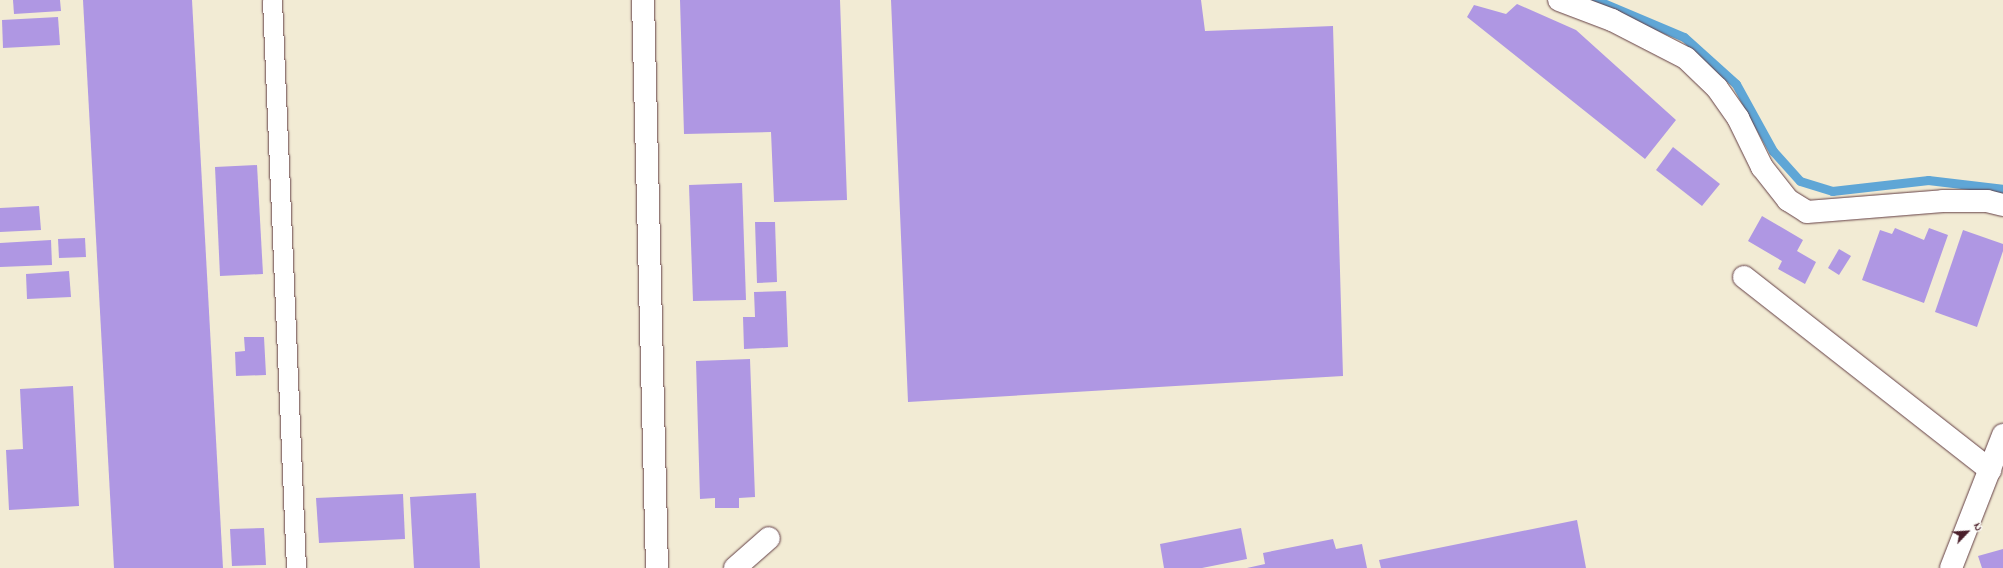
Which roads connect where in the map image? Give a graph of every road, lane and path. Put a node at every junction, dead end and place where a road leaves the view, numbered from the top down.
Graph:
1 (272, 0) edge
2 (643, 0) edge
3 (1559, 0) edge
4 (2003, 205) edge
5 (1744, 277) dead end
6 (2003, 435) edge
7 (1990, 470) junction
8 (769, 538) dead end
9 (296, 568) edge
10 (657, 568) edge
11 (735, 568) edge
12 (1951, 568) edge

1 - 9 lane
2 - 10 street
3 - 4 street
5 - 7 street
6 - 7 street
7 - 12 street
8 - 11 street

